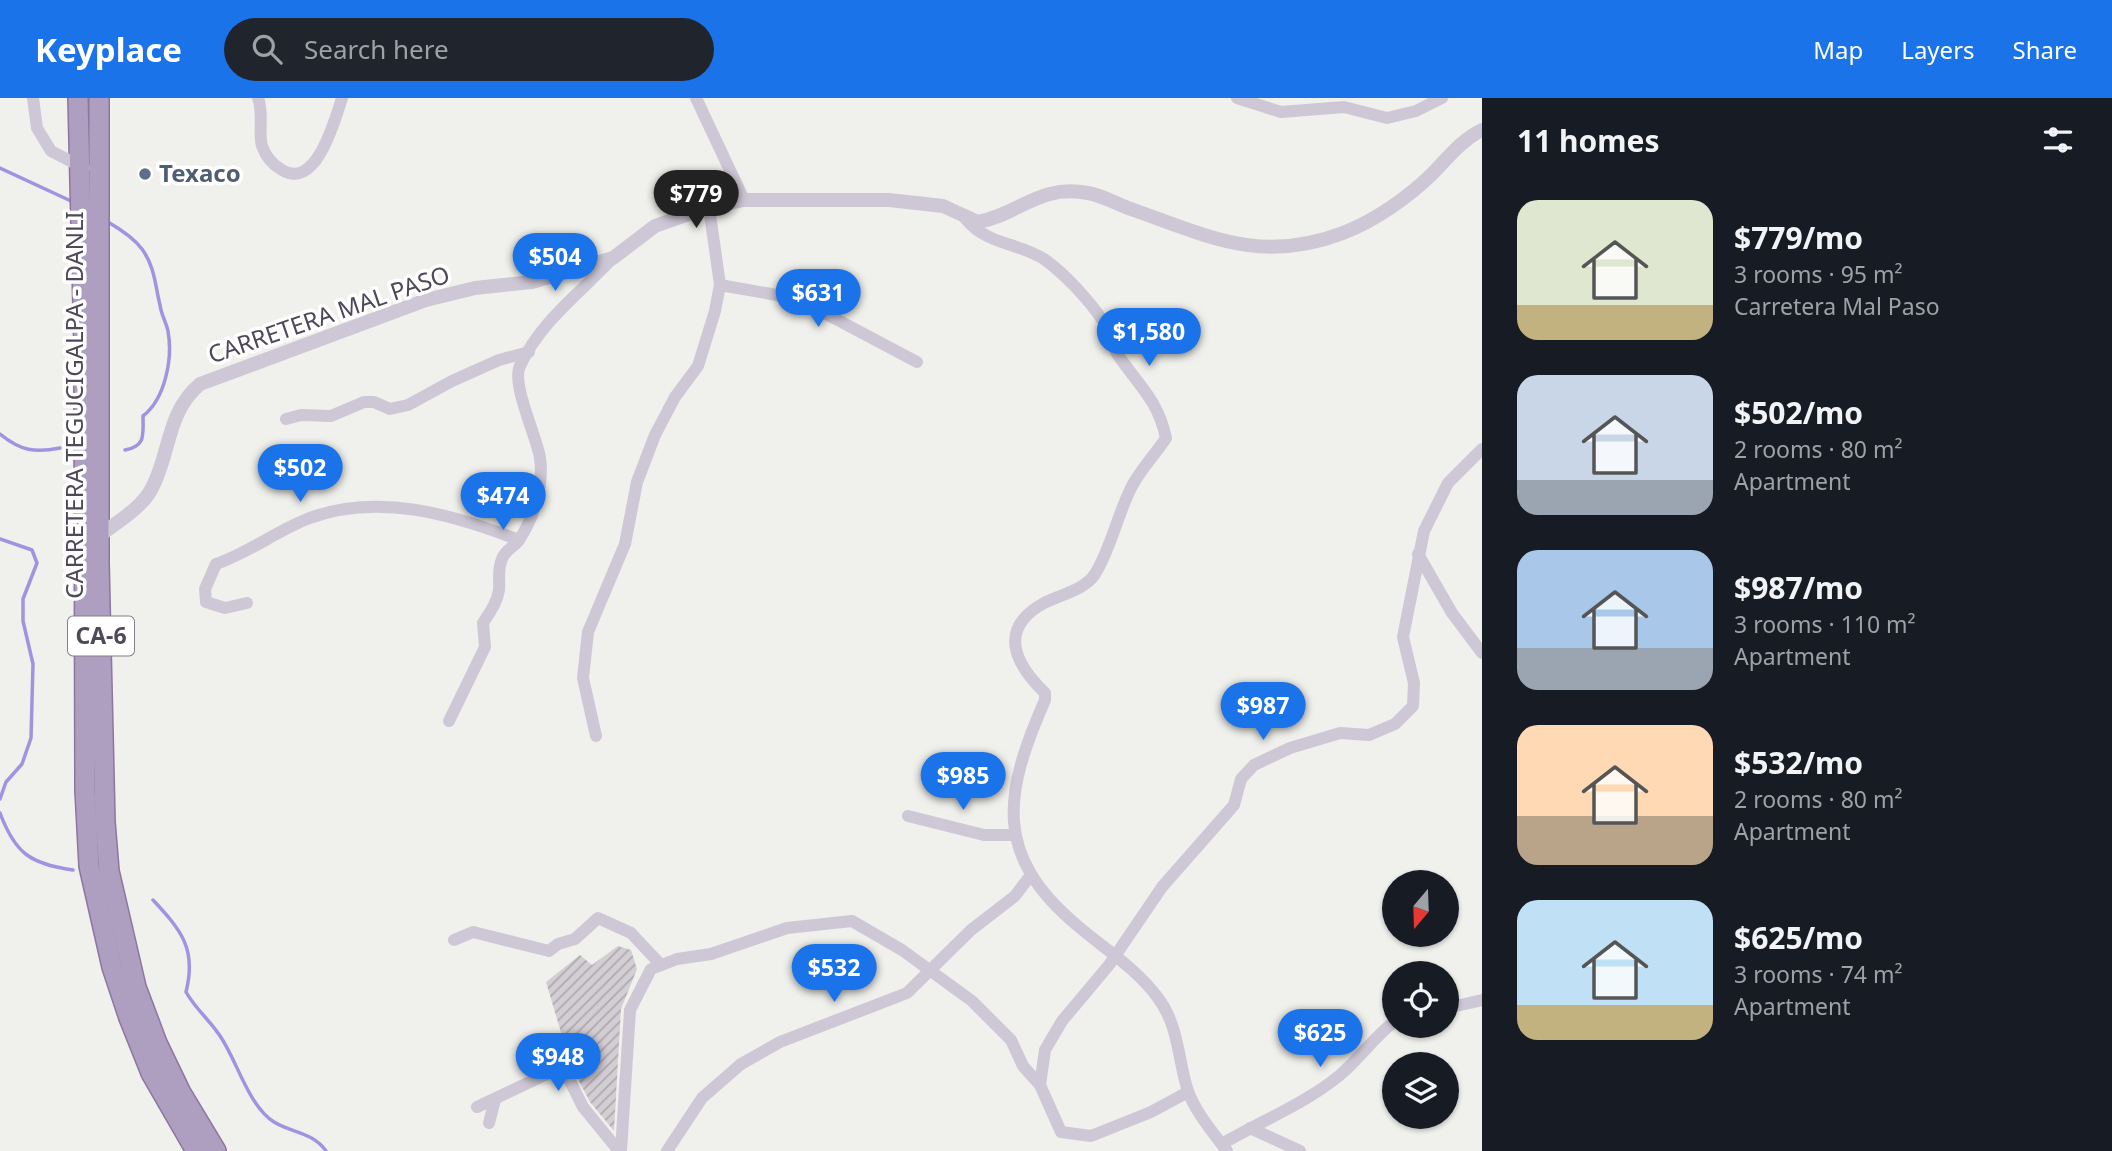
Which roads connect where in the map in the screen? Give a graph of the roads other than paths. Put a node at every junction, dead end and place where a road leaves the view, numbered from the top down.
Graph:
1 (33, 98) edge
2 (78, 98) edge
3 (99, 98) edge
4 (258, 98) edge
5 (342, 98) edge
6 (696, 98) edge
7 (1237, 98) edge
8 (1442, 98) edge
9 (1343, 102) edge
10 (1482, 130) edge
11 (79, 165) junction
12 (99, 179) junction
13 (744, 200) junction
14 (709, 206) junction
15 (965, 218) junction
16 (613, 258) junction
17 (720, 285) junction
18 (529, 352) junction
19 (917, 362) dead end
20 (286, 419) dead end
21 (1482, 449) edge
22 (92, 536) junction
23 (519, 540) junction
24 (1418, 554) junction
25 (247, 603) dead end
26 (1482, 653) edge
27 (449, 721) dead end
28 (596, 736) dead end
29 (908, 816) dead end
30 (1013, 835) junction
31 (1030, 876) junction
32 (454, 940) dead end
33 (1115, 956) junction
34 (661, 965) junction
35 (929, 970) junction
36 (1482, 1000) edge
37 (1459, 1005) edge
38 (1382, 1031) edge
39 (1040, 1086) junction
40 (1188, 1092) junction
41 (495, 1100) junction
42 (477, 1107) dead end
43 (489, 1123) dead end
44 (1250, 1128) junction
45 (1224, 1149) edge
46 (196, 1151) edge
47 (216, 1151) edge
48 (620, 1151) edge
49 (667, 1151) edge
50 (1300, 1151) edge

1 - 11 street
2 - 11 highway, CARRETERA TEGUCIGALPA - DANLI / CA-6
3 - 12 highway, CARRETERA TEGUCIGALPA - DANLI / CA-6
4 - 5 street
6 - 13 street
7 - 9 street
8 - 9 street
10 - 15 street, CARRETERA MAL PASO
11 - 12 street
11 - 22 highway, CARRETERA TEGUCIGALPA - DANLI / CA-6
12 - 22 highway, CARRETERA TEGUCIGALPA - DANLI / CA-6
13 - 14 street, CARRETERA MAL PASO
13 - 15 street, CARRETERA MAL PASO
14 - 16 street, CARRETERA MAL PASO
14 - 17 street
15 - 30 street
16 - 18 street
16 - 22 street, CARRETERA MAL PASO
17 - 19 street
17 - 28 street
18 - 20 street
18 - 23 street
21 - 24 street
22 - 46 highway, CARRETERA TEGUCIGALPA - DANLI / CA-6
22 - 47 highway, CARRETERA TEGUCIGALPA - DANLI / CA-6
23 - 25 street
23 - 27 street
24 - 26 street
24 - 33 street
29 - 30 street
30 - 31 street
31 - 33 street
31 - 35 street
32 - 34 street
33 - 39 street
33 - 40 street
34 - 35 street
34 - 48 street
35 - 39 street
35 - 49 street
36 - 37 street
38 - 44 street
39 - 40 street
40 - 45 street
41 - 42 street
41 - 43 street
41 - 48 street
44 - 45 street
44 - 50 street

